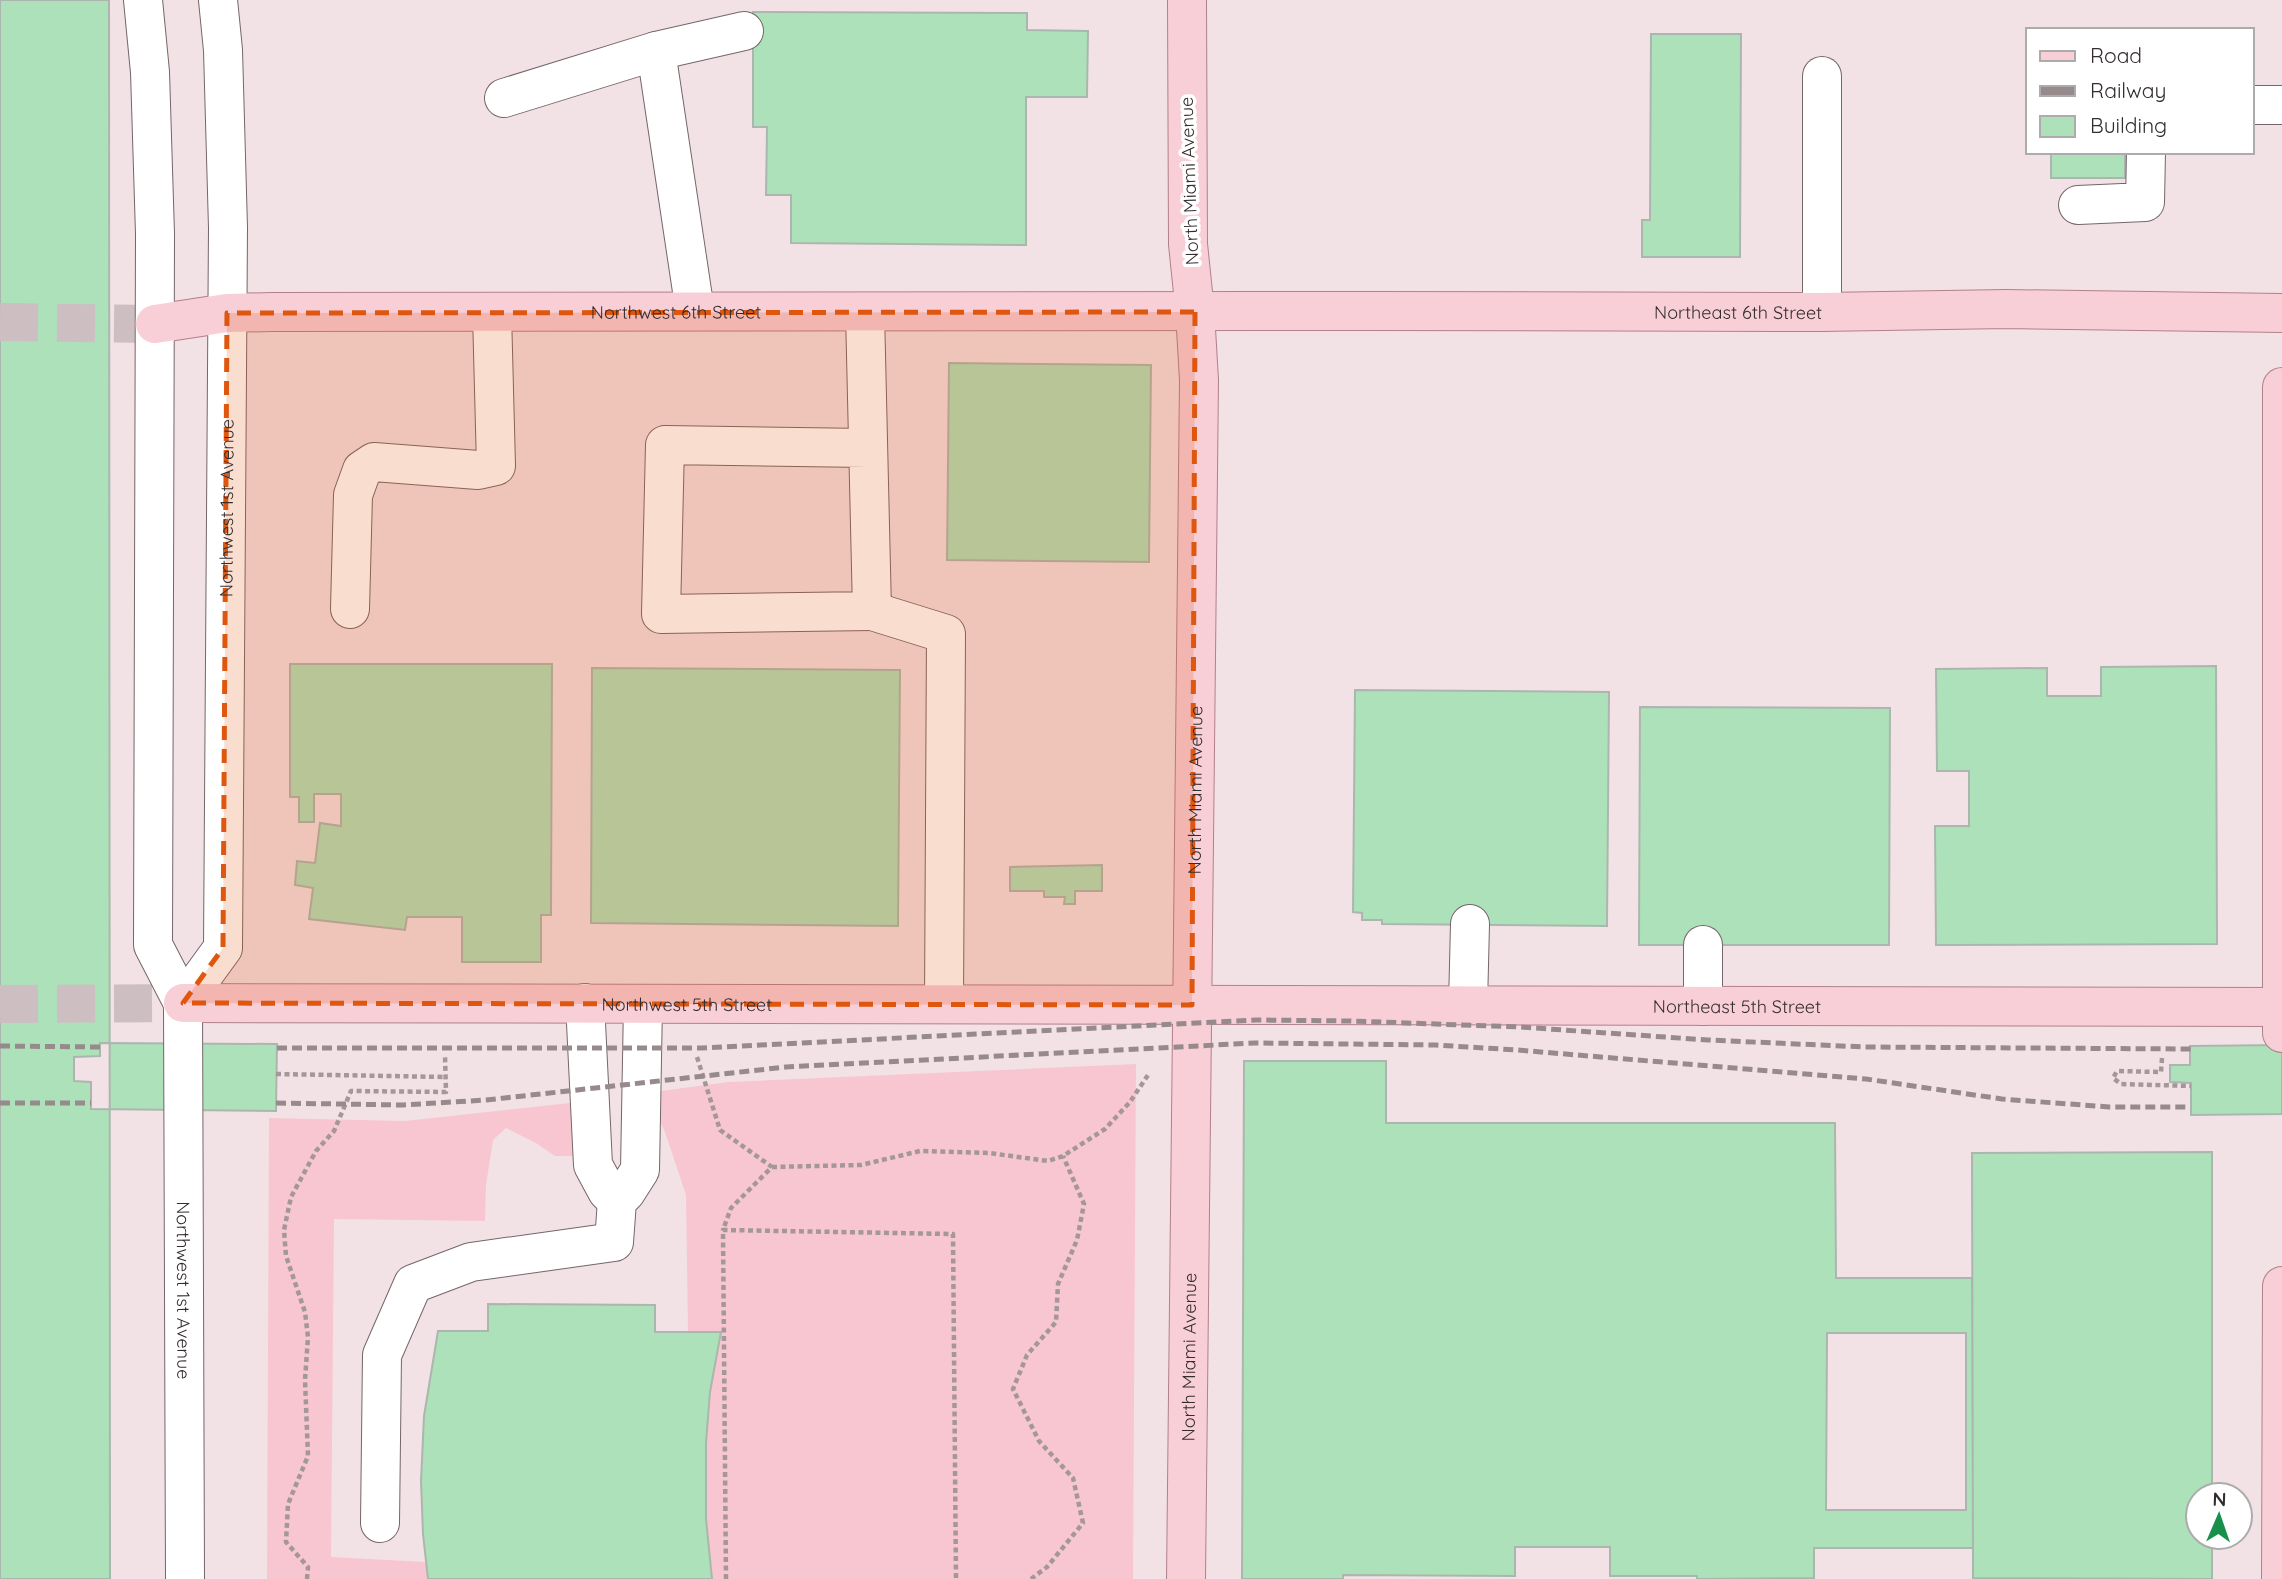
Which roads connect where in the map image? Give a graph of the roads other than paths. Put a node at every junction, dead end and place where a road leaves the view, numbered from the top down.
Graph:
1 (143, 0) edge
2 (218, 0) edge
3 (1186, 0) edge
4 (744, 31) dead end
5 (656, 51) junction
6 (1822, 75) dead end
7 (504, 98) dead end
8 (2254, 105) edge
9 (2282, 105) edge
10 (2146, 154) edge
11 (2078, 205) dead end
12 (695, 312) junction
13 (865, 312) junction
14 (1195, 312) junction
15 (1822, 312) junction
16 (2282, 312) edge
17 (227, 313) junction
18 (492, 313) junction
19 (2282, 322) edge
20 (155, 324) junction
21 (2282, 387) edge
22 (867, 448) junction
23 (2282, 527) edge
24 (350, 609) dead end
25 (872, 611) junction
26 (2282, 687) edge
27 (1470, 924) dead end
28 (1703, 945) dead end
29 (183, 1003) junction
30 (585, 1003) junction
31 (643, 1004) junction
32 (944, 1004) junction
33 (1192, 1004) junction
34 (1468, 1005) junction
35 (1703, 1006) junction
36 (2282, 1007) edge
37 (2282, 1033) edge
38 (617, 1201) junction
39 (2282, 1286) edge
40 (380, 1523) dead end
41 (185, 1579) edge
42 (1186, 1579) edge
43 (2281, 1579) edge

1 - 20 street, Northwest 1st Avenue
2 - 17 street, Northwest 1st Avenue
3 - 14 main road, North Miami Avenue
4 - 5 street
5 - 7 street
5 - 12 street
6 - 15 street
8 - 9 street
10 - 11 street
12 - 13 main road, Northwest 6th Street
12 - 18 main road, Northwest 6th Street
13 - 14 main road, Northwest 6th Street
13 - 22 street
14 - 15 main road, Northeast 6th Street
14 - 33 main road, North Miami Avenue
15 - 16 main road, Northeast 6th Street
16 - 19 main road
17 - 18 main road, Northwest 6th Street
17 - 20 main road, Northwest 6th Street
17 - 29 street, Northwest 1st Avenue
18 - 24 street
20 - 29 street, Northwest 1st Avenue
21 - 23 main road
22 - 25 street
22 - 25 street
23 - 26 main road
25 - 32 street
26 - 36 main road
27 - 34 street
28 - 35 street
29 - 30 main road, Northwest 5th Street
29 - 41 street, Northwest 1st Avenue
30 - 31 main road, Northwest 5th Street
30 - 38 street
31 - 32 main road, Northwest 5th Street
31 - 38 street
32 - 33 main road, Northwest 5th Street
33 - 34 main road, Northeast 5th Street
33 - 42 main road, North Miami Avenue
34 - 35 main road, Northeast 5th Street
35 - 36 main road, Northeast 5th Street
36 - 37 main road
38 - 40 street
39 - 43 main road

